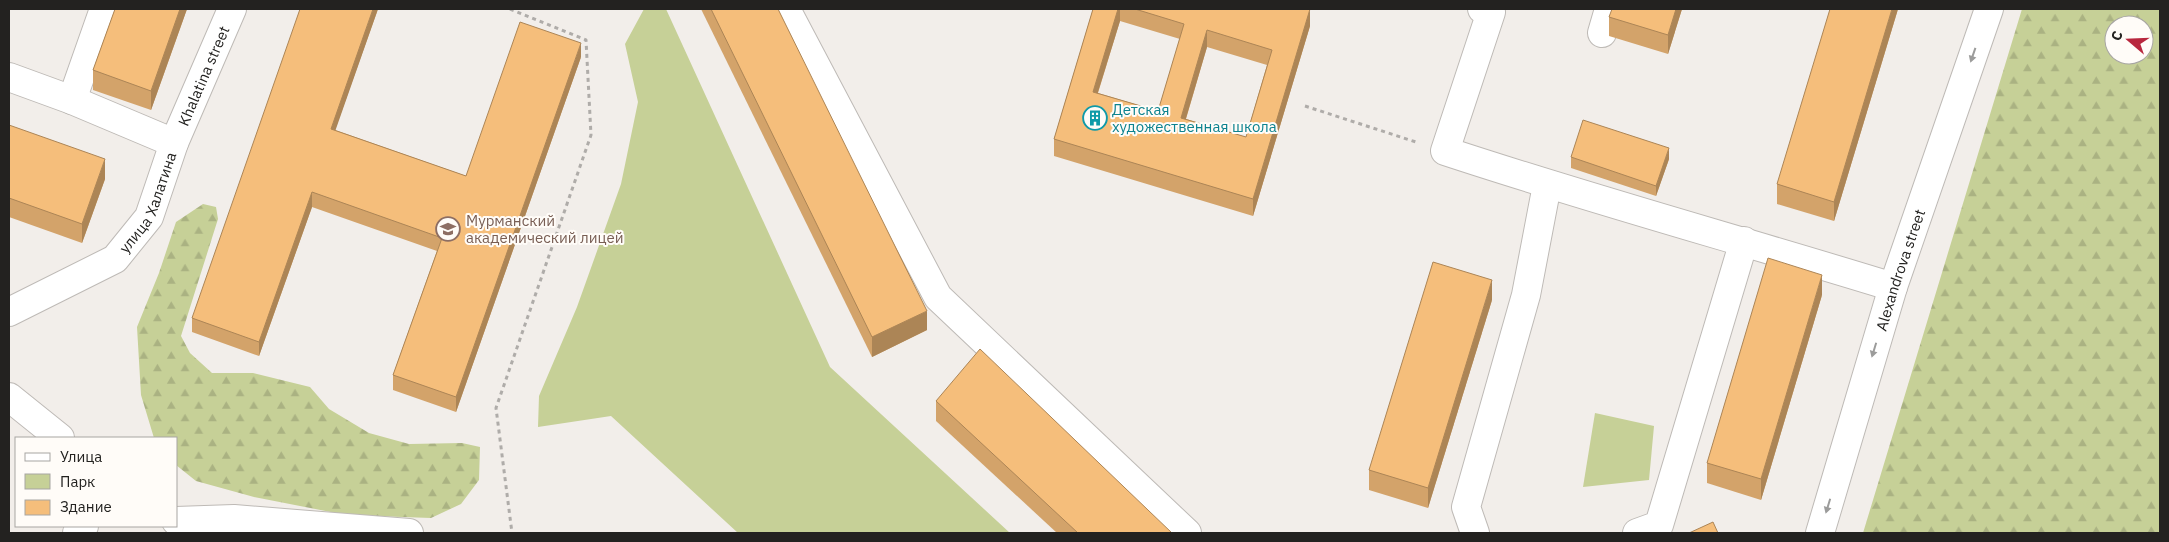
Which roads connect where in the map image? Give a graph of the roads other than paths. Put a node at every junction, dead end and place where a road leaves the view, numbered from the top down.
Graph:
1 (104, 9) edge
2 (232, 9) edge
3 (786, 9) edge
4 (1482, 9) edge
5 (1989, 9) edge
6 (9, 77) edge
7 (72, 100) junction
8 (174, 143) junction
9 (1547, 185) junction
10 (1744, 241) junction
11 (1893, 287) junction
12 (9, 312) edge
13 (9, 397) edge
14 (59, 437) edge
15 (178, 526) edge
16 (409, 533) edge
17 (1187, 533) edge
18 (1475, 533) edge
19 (1637, 533) edge
20 (1820, 533) edge

1 - 7 street
2 - 8 street, Khalatina street
3 - 17 street
4 - 9 street
5 -> 11 street, Alexandrova street
6 - 7 street
7 - 8 street
8 - 12 street, улица Халатина
9 - 10 street
9 - 18 street
10 - 11 street
10 - 19 street
11 -> 20 street, Alexandrova street
13 - 14 street
15 - 16 street

